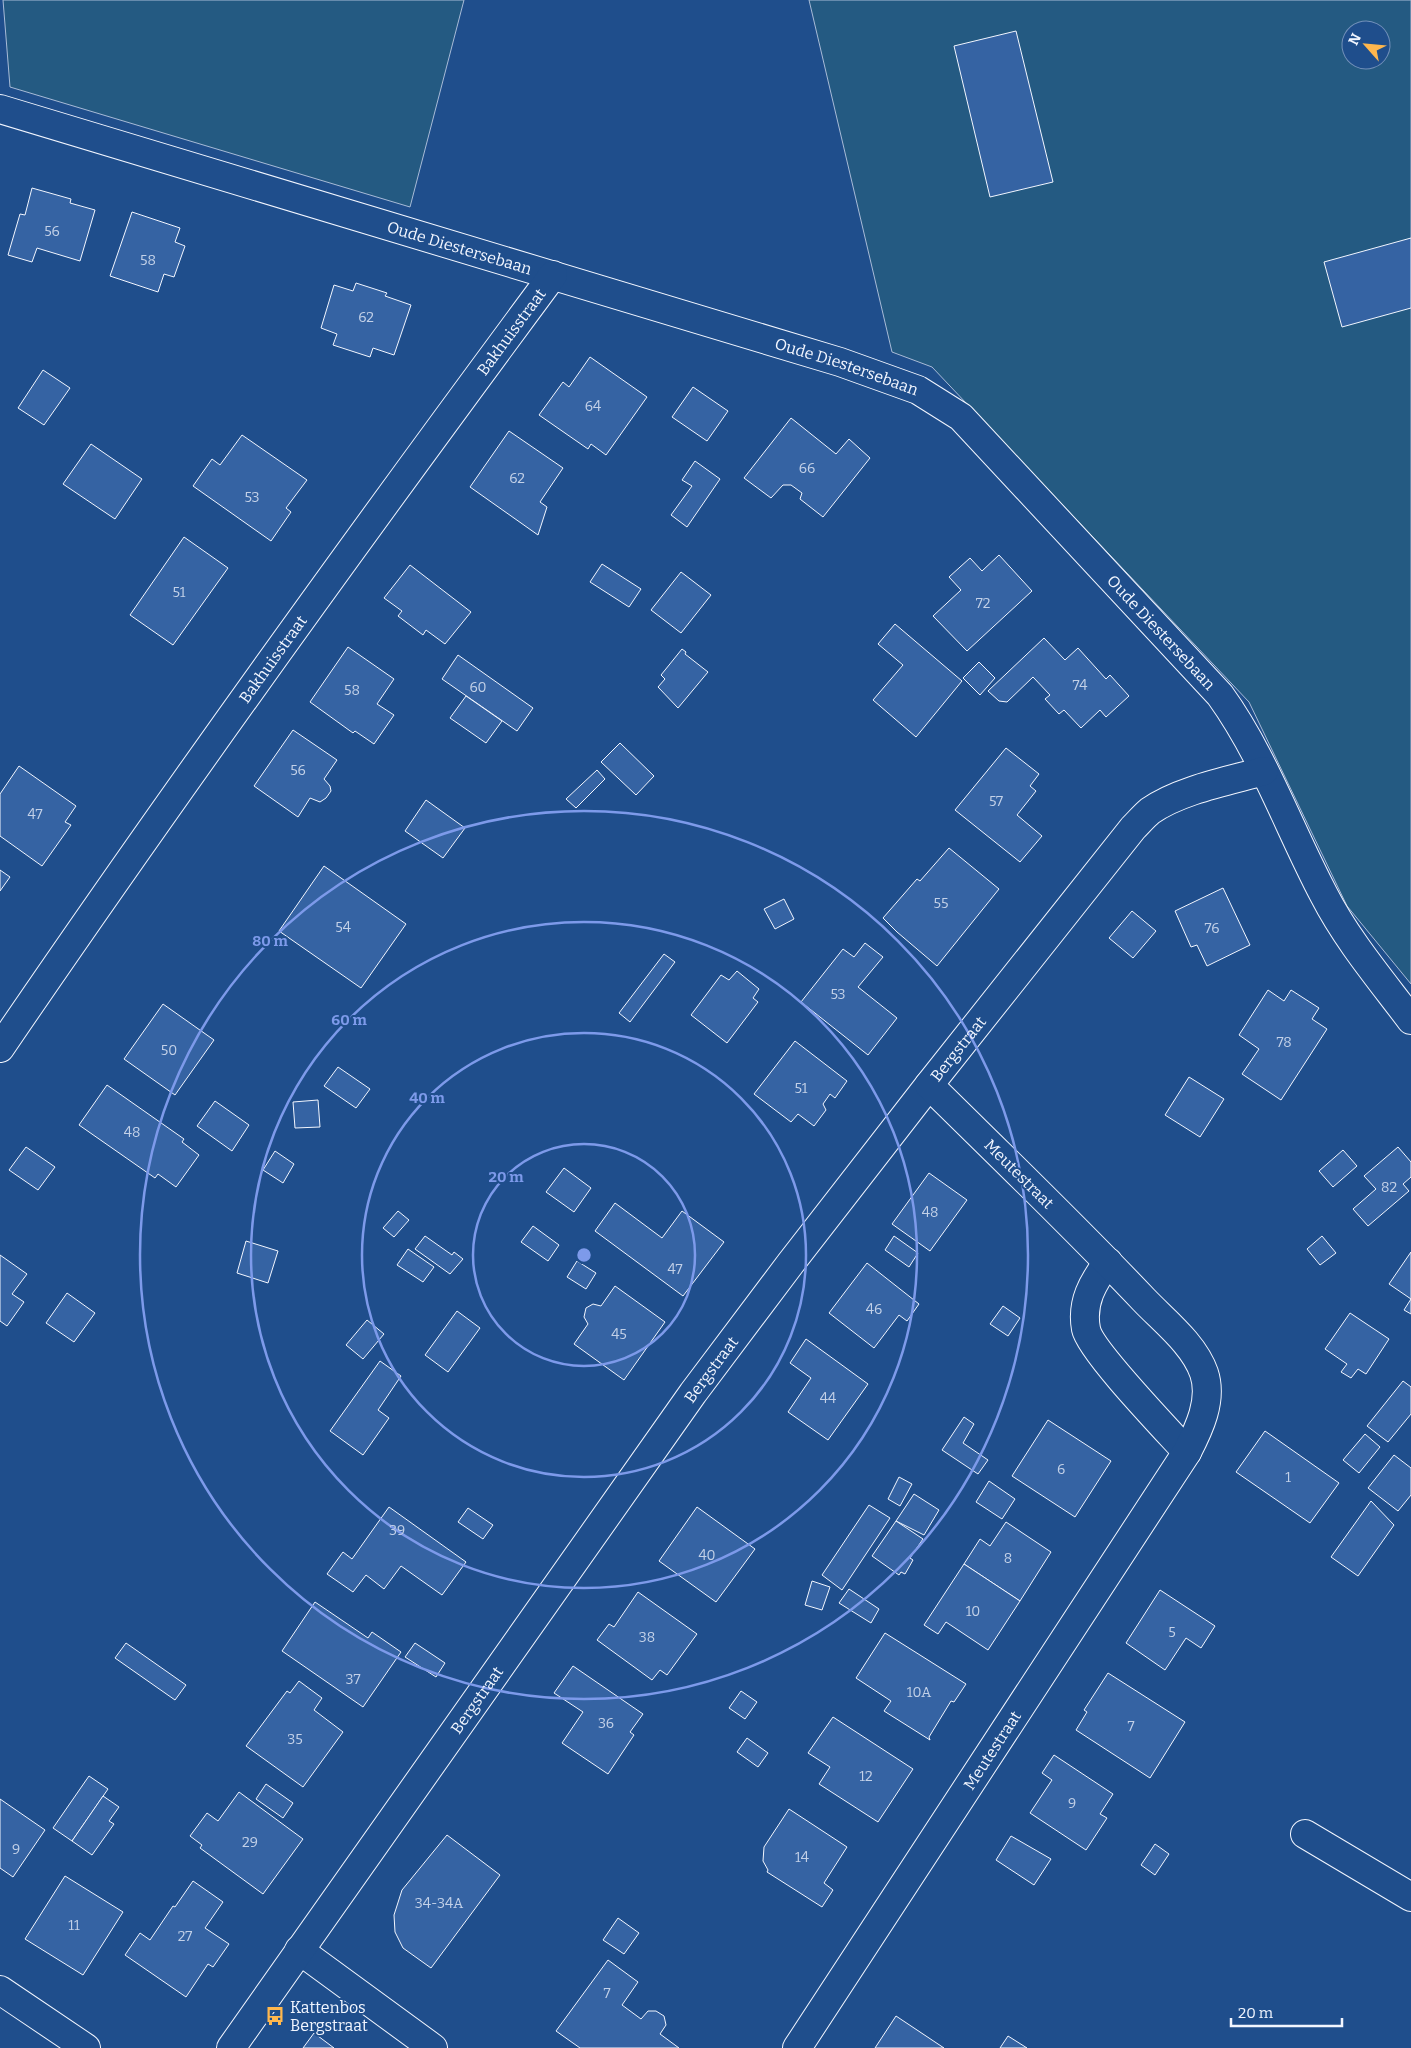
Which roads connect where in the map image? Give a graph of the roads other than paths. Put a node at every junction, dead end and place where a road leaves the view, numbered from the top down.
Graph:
1 (0, 109) edge
2 (553, 275) junction
3 (1264, 771) junction
4 (1411, 1020) edge
5 (0, 1048) edge
6 (929, 1085) junction
7 (1108, 1262) junction
8 (1187, 1452) junction
9 (1305, 1834) dead end
10 (1411, 1897) edge
11 (299, 1950) junction
12 (0, 1990) edge
13 (86, 2048) edge
14 (231, 2048) edge
15 (433, 2048) edge
16 (797, 2048) edge

1 - 2 street, Oude Diestersebaan
2 - 3 street, Oude Diestersebaan
2 - 5 street, Bakhuisstraat
3 - 4 street, Oude Diestersebaan
3 - 6 street, Bergstraat
6 - 7 street, Meutestraat
6 - 11 street, Bergstraat
7 - 8 street, Meutestraat
7 - 8 street
8 - 16 street, Meutestraat
9 - 10 street
11 - 14 street, Bergstraat
11 - 15 street
12 - 13 street

